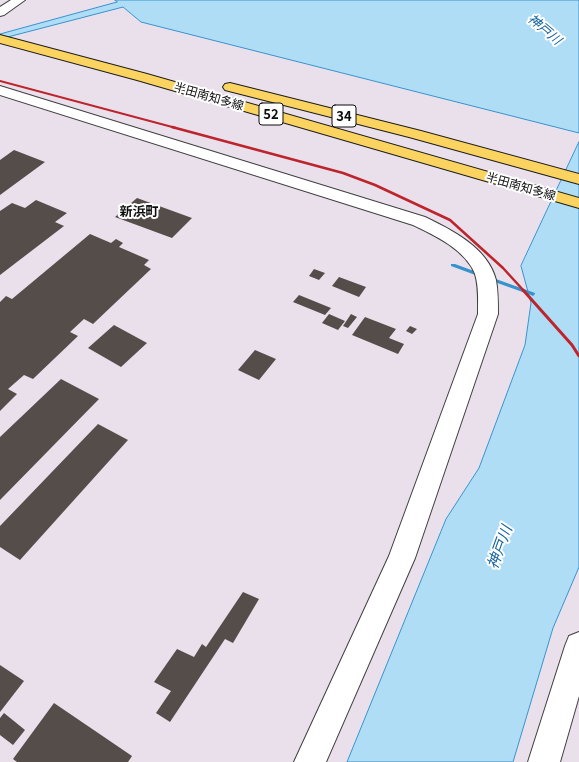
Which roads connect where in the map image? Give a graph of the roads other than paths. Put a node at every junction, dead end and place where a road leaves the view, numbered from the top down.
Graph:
1 (19, 0) edge
2 (0, 12) edge
3 (0, 30) edge
4 (14, 40) edge
5 (151, 71) joint
6 (0, 90) edge
7 (531, 178) junction
8 (579, 179) edge
9 (579, 192) edge
10 (579, 202) edge
11 (579, 646) edge
12 (310, 762) edge
13 (544, 762) edge

1 - 2 street
3 - 4 main road, 半田南知多線 / 52
4 - 5 main road, 半田南知多線 / 52
4 - 7 main road, 半田南知多線 / 52
5 - 7 main road, 34
6 - 12 street
7 - 8 main road, 34
7 - 9 main road, 半田南知多線 / 52
7 - 10 main road, 半田南知多線 / 52
11 - 13 street

